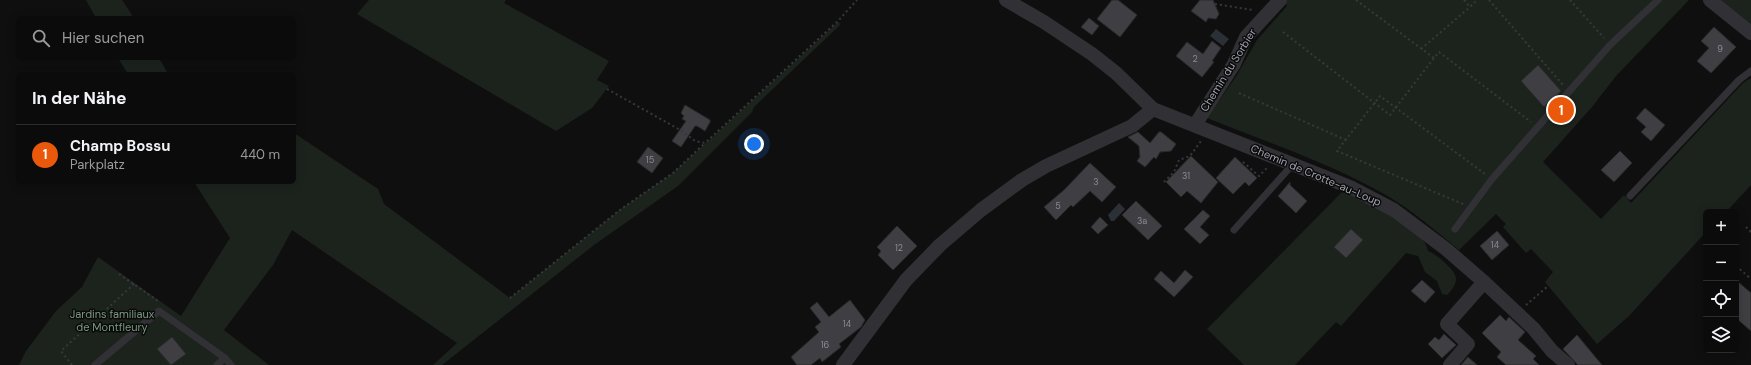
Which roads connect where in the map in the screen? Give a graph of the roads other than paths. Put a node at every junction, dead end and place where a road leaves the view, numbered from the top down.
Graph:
1 (1006, 0) edge
2 (1280, 0) edge
3 (1658, 0) edge
4 (1710, 0) edge
5 (1751, 33) edge
6 (1751, 71) edge
7 (1153, 109) junction
8 (1200, 127) junction
9 (1293, 164) junction
10 (1630, 196) dead end
11 (1455, 229) dead end
12 (1234, 230) dead end
13 (1484, 282) junction
14 (225, 358) junction
15 (95, 365) edge
16 (217, 365) edge
17 (231, 365) edge
18 (843, 365) edge
19 (1450, 365) edge
20 (1568, 365) edge

1 - 7 street
2 - 8 street, Chemin du Sorbier
3 - 11 lane
4 - 5 street
6 - 10 lane
7 - 8 street, Chemin de Crotte-au-Loup
7 - 18 street
8 - 9 street, Chemin de Crotte-au-Loup
9 - 12 lane
9 - 13 street, Chemin de Crotte-au-Loup
13 - 19 street
13 - 20 street, Chemin de Crotte-au-Loup
14 - 15 lane
14 - 16 lane
14 - 17 lane

